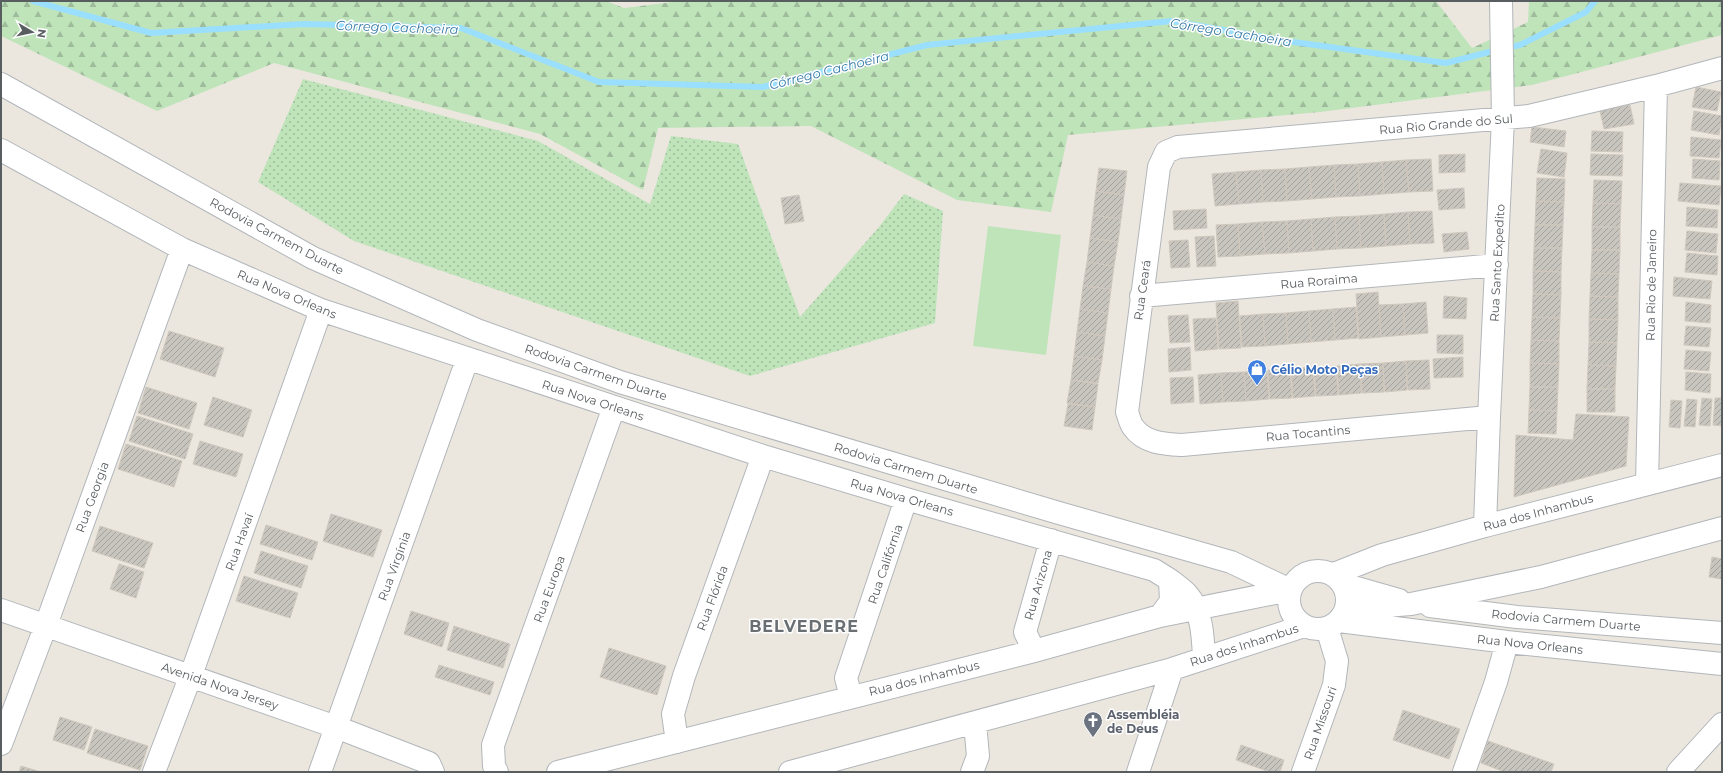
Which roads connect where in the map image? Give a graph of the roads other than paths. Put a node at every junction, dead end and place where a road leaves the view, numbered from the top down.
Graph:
1 (1501, 5) edge
2 (1722, 68) edge
3 (1, 84) edge
4 (1656, 86) junction
5 (1503, 119) junction
6 (1, 150) edge
7 (1166, 152) joint
8 (182, 249) junction
9 (1497, 265) junction
10 (1141, 296) junction
11 (321, 310) junction
12 (467, 360) junction
13 (614, 407) junction
14 (1489, 417) junction
15 (1133, 427) joint
16 (763, 456) junction
17 (1722, 465) edge
18 (1647, 484) junction
19 (906, 499) junction
20 (1486, 526) junction
21 (1722, 528) edge
22 (1051, 540) junction
23 (1231, 562) junction
24 (1306, 572) junction
25 (1339, 579) junction
26 (1170, 580) junction
27 (1290, 590) junction
28 (1411, 604) junction
29 (1196, 608) junction
30 (1, 610) edge
31 (1160, 616) junction
32 (1337, 619) junction
33 (46, 626) junction
34 (1304, 626) junction
35 (1722, 633) edge
36 (1507, 642) junction
37 (1034, 651) junction
38 (1204, 658) junction
39 (1722, 664) edge
40 (1172, 669) junction
41 (191, 675) junction
42 (851, 697) junction
43 (975, 722) junction
44 (1722, 724) edge
45 (336, 727) junction
46 (677, 742) junction
47 (1, 744) edge
48 (154, 772) edge
49 (320, 772) edge
50 (433, 772) edge
51 (497, 772) edge
52 (558, 772) edge
53 (795, 772) edge
54 (972, 772) edge
55 (1138, 772) edge
56 (1303, 772) edge
57 (1464, 772) edge
58 (1678, 772) edge

1 - 5 street, Rua Santo Expedito
2 - 4 street, Rua Rio Grande do Sul
3 - 23 street, Rodovia Carmem Duarte
4 - 5 street, Rua Rio Grande do Sul
4 - 18 street, Rua Rio de Janeiro
5 - 7 street, Rua Rio Grande do Sul
5 - 9 street, Rua Santo Expedito
6 - 8 street, Rua Nova Orleans
7 - 10 street, Rua Ceará
8 - 11 street, Rua Nova Orleans
8 - 33 street, Rua Georgia
9 - 10 street, Rua Roraima
9 - 14 street, Rua Santo Expedito
10 - 15 street, Rua Ceará
11 - 12 street, Rua Nova Orleans
11 - 41 street, Rua Havaí
12 - 13 street, Rua Nova Orleans
12 - 45 street, Rua Virgínia
13 - 16 street, Rua Nova Orleans
13 - 51 street, Rua Europa
14 - 15 street, Rua Tocantins
14 - 20 street, Rua Santo Expedito
16 - 19 street, Rua Nova Orleans
16 - 46 street, Rua Flórida
17 - 18 street, Rua dos Inhambus
18 - 20 street, Rua dos Inhambus
19 - 22 street, Rua Nova Orleans
19 - 42 street, Rua Califórnia
20 - 25 street, Rua dos Inhambus
21 - 28 street
22 - 26 street, Rua Nova Orleans
22 - 37 street, Rua Arizona
23 - 24 street, Rodovia Carmem Duarte
23 - 27 street, Rodovia Carmem Duarte
24 - 25 street
24 - 27 street
25 - 28 street, Rodovia Carmem Duarte
25 - 32 street
26 - 29 street, Rua Nova Orleans
26 - 31 street
27 - 29 street, Rua dos Inhambus
27 - 34 street
28 - 32 street, Rodovia Carmem Duarte
28 - 35 street, Rodovia Carmem Duarte
29 - 31 street, Rua dos Inhambus
29 - 38 street
30 - 33 street, Avenida Nova Jersey
31 - 37 street, Rua dos Inhambus
32 - 34 street
32 - 36 street, Rua Nova Orleans
32 - 56 street, Rua Missouri
33 - 41 street, Avenida Nova Jersey
33 - 47 street, Rua Georgia
34 - 38 street, Rua dos Inhambus
36 - 39 street, Rua Nova Orleans
36 - 57 street
37 - 42 street, Rua dos Inhambus
38 - 40 street, Rua dos Inhambus
40 - 43 street, Rua dos Inhambus
40 - 55 street
41 - 45 street, Avenida Nova Jersey
41 - 48 street, Rua Havaí
42 - 46 street, Rua dos Inhambus
43 - 53 street, Rua dos Inhambus
43 - 54 street
44 - 58 street
45 - 49 street, Rua Virgínia
45 - 50 street, Avenida Nova Jersey
46 - 52 street, Rua dos Inhambus

